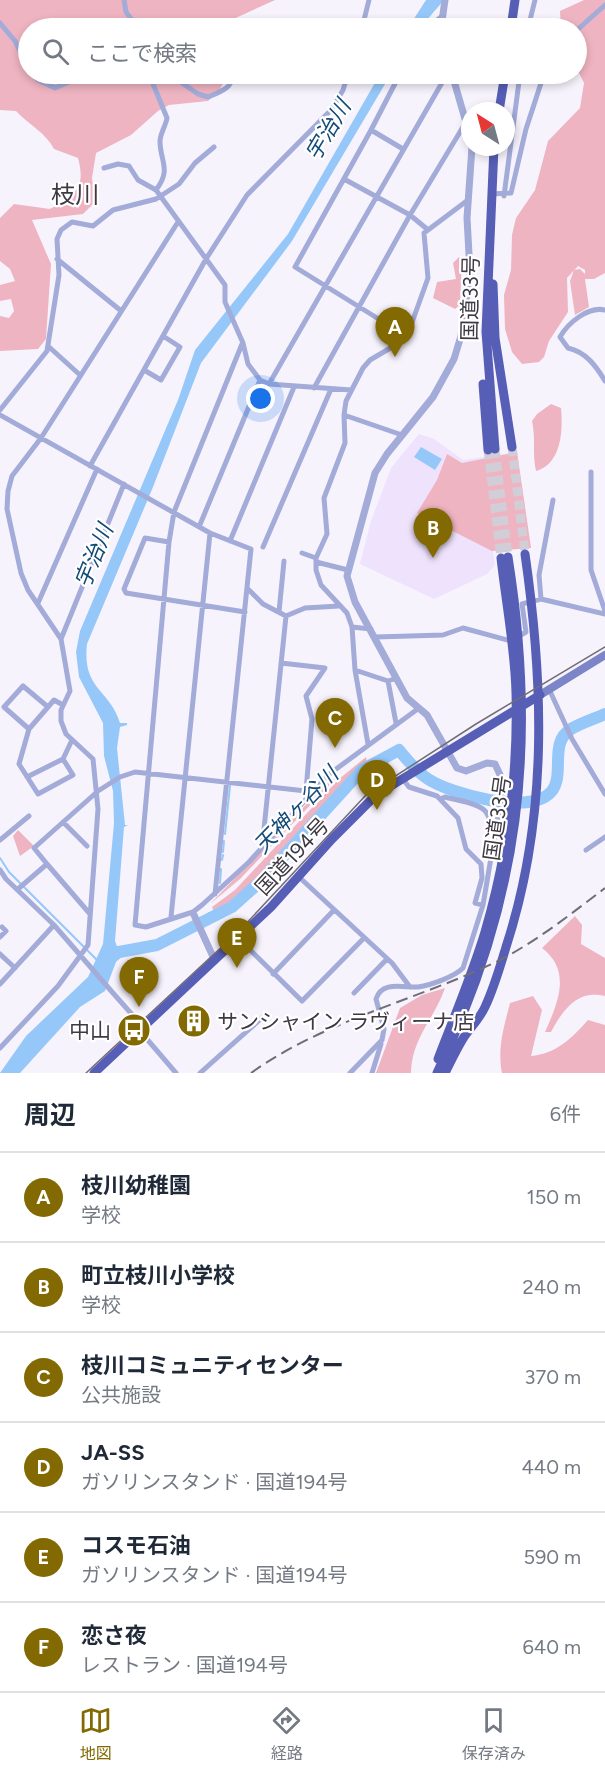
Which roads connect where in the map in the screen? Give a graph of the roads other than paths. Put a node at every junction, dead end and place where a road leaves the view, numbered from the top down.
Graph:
1 (124, 0) edge
2 (369, 0) edge
3 (445, 0) edge
4 (515, 0) edge
5 (535, 0) edge
6 (605, 5) edge
7 (441, 17) edge
8 (130, 18) edge
9 (364, 18) edge
10 (512, 18) edge
11 (530, 18) edge
12 (587, 21) edge
13 (0, 23) edge
14 (18, 47) edge
15 (46, 84) edge
16 (64, 84) edge
17 (152, 84) edge
18 (184, 84) edge
19 (230, 84) edge
20 (345, 84) edge
21 (395, 84) edge
22 (441, 84) edge
23 (455, 84) edge
24 (503, 84) edge
25 (519, 84) edge
26 (541, 84) edge
27 (500, 102) edge
28 (461, 105) edge
29 (371, 130) junction
30 (461, 130) edge
31 (214, 147) dead end
32 (403, 149) junction
33 (471, 156) edge
34 (493, 156) edge
35 (104, 168) dead end
36 (344, 179) junction
37 (156, 190) junction
38 (491, 195) junction
39 (160, 196) junction
40 (504, 196) junction
41 (377, 197) junction
42 (468, 200) junction
43 (410, 215) junction
44 (178, 222) junction
45 (427, 229) junction
46 (57, 259) junction
47 (206, 259) junction
48 (327, 286) junction
49 (360, 307) junction
50 (120, 310) junction
51 (605, 310) edge
52 (163, 336) junction
53 (406, 336) junction
54 (243, 343) junction
55 (48, 346) junction
56 (144, 370) junction
57 (80, 375) junction
58 (260, 380) junction
59 (605, 381) edge
60 (269, 384) junction
61 (294, 387) junction
62 (315, 388) junction
63 (331, 389) junction
64 (351, 390) junction
65 (0, 410) edge
66 (0, 415) edge
67 (344, 415) junction
68 (402, 435) junction
69 (40, 438) junction
70 (512, 447) tunnel mouth
71 (491, 450) tunnel mouth
72 (90, 466) junction
73 (97, 469) junction
74 (591, 472) dead end
75 (127, 485) junction
76 (553, 500) dead end
77 (174, 512) junction
78 (199, 527) junction
79 (210, 533) junction
80 (230, 541) junction
81 (169, 542) junction
82 (263, 547) dead end
83 (303, 553) dead end
84 (525, 554) tunnel mouth
85 (316, 560) junction
86 (284, 561) dead end
87 (348, 570) junction
88 (248, 589) junction
89 (164, 599) junction
90 (536, 600) junction
91 (38, 603) junction
92 (203, 605) junction
93 (339, 606) junction
94 (245, 612) junction
95 (279, 612) junction
96 (605, 613) edge
97 (286, 616) junction
98 (352, 627) junction
99 (372, 629) junction
100 (376, 637) junction
101 (61, 639) junction
102 (511, 640) junction
103 (605, 655) edge
104 (281, 663) junction
105 (355, 670) junction
106 (397, 678) junction
107 (388, 681) junction
108 (549, 689) junction
109 (540, 695) junction
110 (63, 705) junction
111 (48, 707) junction
112 (419, 708) junction
113 (516, 708) junction
114 (396, 723) junction
115 (29, 729) junction
116 (72, 740) junction
117 (368, 744) junction
118 (446, 752) junction
119 (63, 759) junction
120 (148, 772) junction
121 (405, 776) junction
122 (27, 777) junction
123 (186, 777) junction
124 (228, 782) junction
125 (269, 788) junction
126 (100, 790) junction
127 (308, 793) junction
128 (502, 794) joint
129 (605, 794) edge
130 (440, 799) junction
131 (29, 816) dead end
132 (63, 822) junction
133 (497, 833) junction
134 (605, 837) edge
135 (0, 840) edge
136 (87, 846) dead end
137 (262, 848) junction
138 (586, 850) dead end
139 (491, 859) junction
140 (479, 862) junction
141 (47, 864) junction
142 (0, 870) edge
143 (299, 877) junction
144 (6, 879) junction
145 (0, 886) edge
146 (22, 886) junction
147 (215, 895) junction
148 (483, 905) junction
149 (334, 910) junction
150 (194, 913) junction
151 (90, 914) junction
152 (171, 917) junction
153 (54, 925) junction
154 (2, 927) edge
155 (0, 937) edge
156 (238, 938) junction
157 (364, 938) junction
158 (0, 954) edge
159 (82, 958) junction
160 (387, 959) junction
161 (215, 961) junction
162 (15, 968) junction
163 (273, 974) junction
164 (0, 984) edge
165 (410, 987) junction
166 (470, 987) junction
167 (354, 993) dead end
168 (264, 1016) dead end
169 (140, 1031) junction
170 (382, 1040) junction
171 (0, 1048) edge
172 (94, 1073) edge
173 (176, 1073) edge
174 (200, 1073) edge
175 (350, 1073) edge
176 (372, 1073) edge
177 (435, 1073) edge
178 (445, 1073) edge

1 - 8 street
2 - 9 street
3 - 7 street
4 - 10 highway
5 - 11 street
6 - 12 street
13 - 14 street
15 - 16 street
17 - 37 street
18 - 19 street
20 - 47 street
21 - 29 street
22 - 32 street
23 - 28 street
24 - 27 highway
25 - 40 street
26 - 40 street
29 - 32 street
29 - 36 street
30 - 43 street
31 - 39 street
32 - 41 street
33 - 42 street
34 - 38 highway, 国道33号
35 - 37 street
36 - 41 street
36 - 48 street
37 - 39 street
38 - 40 street
38 - 70 highway
38 - 71 highway, 国道33号
39 - 44 street
39 - 46 street
41 - 43 street
41 - 48 street
42 - 45 street
42 - 68 street
43 - 45 street
43 - 49 street
44 - 47 street
44 - 50 street
45 - 53 street
46 - 50 street
46 - 55 street
47 - 52 street
47 - 54 street
48 - 49 street
48 - 60 street
49 - 53 street
49 - 62 street
50 - 57 street
51 - 59 street
52 - 56 street
52 - 56 street
53 - 64 street
54 - 58 street
54 - 77 street
55 - 57 street
55 - 65 street
56 - 72 street
57 - 69 street
58 - 60 street
58 - 78 street
60 - 61 street
61 - 62 street
61 - 80 street
62 - 63 street
63 - 64 street
63 - 82 street
64 - 67 street
66 - 69 street
67 - 68 street
67 - 85 street
68 - 87 street
69 - 72 street
69 - 91 street
72 - 73 street
73 - 75 street
73 - 91 street
74 - 96 street
75 - 77 street
75 - 101 street
76 - 90 street
77 - 78 street
77 - 81 street
78 - 79 street
79 - 80 street
79 - 92 street
80 - 88 street
81 - 89 street
81 - 89 street
83 - 85 street
84 - 90 highway
85 - 87 street
85 - 93 street
86 - 95 street
87 - 99 street
88 - 94 street
88 - 95 street
89 - 92 street
89 - 120 street
90 - 96 street
90 - 102 street
90 - 109 highway
91 - 101 street
92 - 94 street
92 - 123 street
93 - 97 street
93 - 98 street
94 - 124 street
95 - 97 street
97 - 104 street
98 - 99 street
98 - 105 street
99 - 100 street
100 - 102 street
100 - 106 street
101 - 110 street
102 - 113 highway
102 - 166 highway, 国道33号
103 - 108 main road
104 - 125 street
104 - 127 street
105 - 107 street
105 - 117 street
106 - 107 street
106 - 112 street
107 - 114 street
108 - 109 main road
108 - 129 street
109 - 113 highway, 国道194号
109 - 178 highway
110 - 111 street
110 - 116 street
111 - 115 street
111 - 115 street
112 - 114 street
112 - 118 street
113 - 118 highway, 国道194号
113 - 166 highway
114 - 117 street
115 - 122 street
116 - 119 street
116 - 126 street
117 - 127 street
118 - 121 highway, 国道194号
118 - 128 street
119 - 122 street
119 - 122 street
120 - 123 street
120 - 126 street
120 - 152 street
121 - 130 street
121 - 143 highway, 国道194号
123 - 124 street
123 - 152 street
124 - 125 street
124 - 147 street
125 - 127 street
125 - 137 street
126 - 132 street
126 - 151 street
127 - 137 street
128 - 133 street
130 - 133 street
130 - 140 street
131 - 135 street
132 - 136 street
132 - 141 street
133 - 139 street
134 - 138 street
137 - 147 street
139 - 140 street
139 - 148 street
140 - 148 street
141 - 146 street
141 - 151 street
142 - 144 street
143 - 149 street
143 - 156 highway, 国道194号
144 - 145 street
144 - 146 street
146 - 153 street
147 - 150 street
148 - 165 street
149 - 157 street
149 - 163 street
150 - 152 street
150 - 161 street
151 - 159 street
153 - 159 street
153 - 162 street
154 - 155 street
156 - 161 highway, 国道194号
156 - 163 street
157 - 160 street
157 - 163 street
158 - 162 street
159 - 169 street
159 - 171 street
160 - 165 street
160 - 167 street
161 - 169 highway, 国道194号
162 - 164 street
165 - 170 street
166 - 177 highway
168 - 174 street
169 - 172 highway, 国道194号
169 - 173 street
170 - 175 street
170 - 176 street

